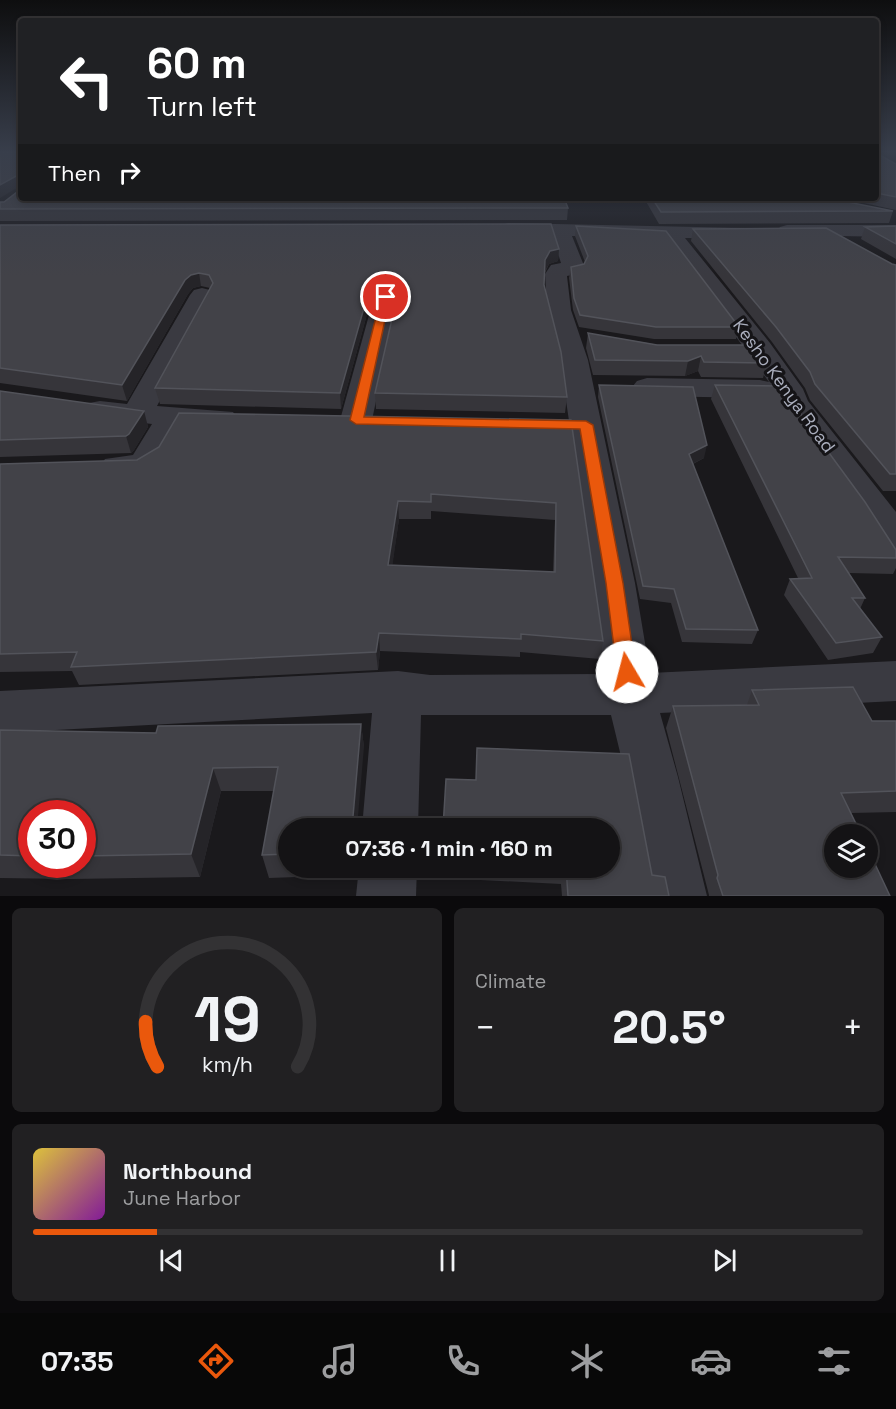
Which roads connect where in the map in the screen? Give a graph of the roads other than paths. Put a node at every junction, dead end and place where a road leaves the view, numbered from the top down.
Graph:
1 (870, 212) edge
2 (896, 218) edge
3 (488, 229) edge
4 (560, 229) junction
5 (827, 231) junction
6 (896, 231) edge
7 (671, 233) junction
8 (858, 249) edge
9 (202, 295) dead end
10 (386, 297) dead end
11 (760, 349) junction
12 (727, 350) edge
13 (602, 387) junction
14 (788, 389) junction
15 (72, 406) edge
16 (137, 414) junction
17 (172, 417) junction
18 (251, 419) edge
19 (388, 420) edge
20 (88, 467) edge
21 (896, 539) edge
22 (896, 681) edge
23 (398, 691) junction
24 (630, 694) junction
25 (0, 712) edge
26 (391, 818) edge
27 (387, 878) edge
28 (386, 896) edge
29 (677, 896) edge

1 - 2 street
3 - 4 street
4 - 7 street
4 - 13 street
5 - 6 street
5 - 7 street
5 - 8 street
7 - 11 street, Kesho Kenya Road
9 - 16 street
10 - 19 street
11 - 12 street
11 - 14 street, Kesho Kenya Road
13 - 14 street
13 - 24 street
14 - 21 street, Kesho Kenya Road
15 - 16 street
16 - 17 street
17 - 18 street
17 - 20 street
22 - 24 street
23 - 24 street
23 - 25 street
23 - 26 street
24 - 29 street
27 - 28 street

